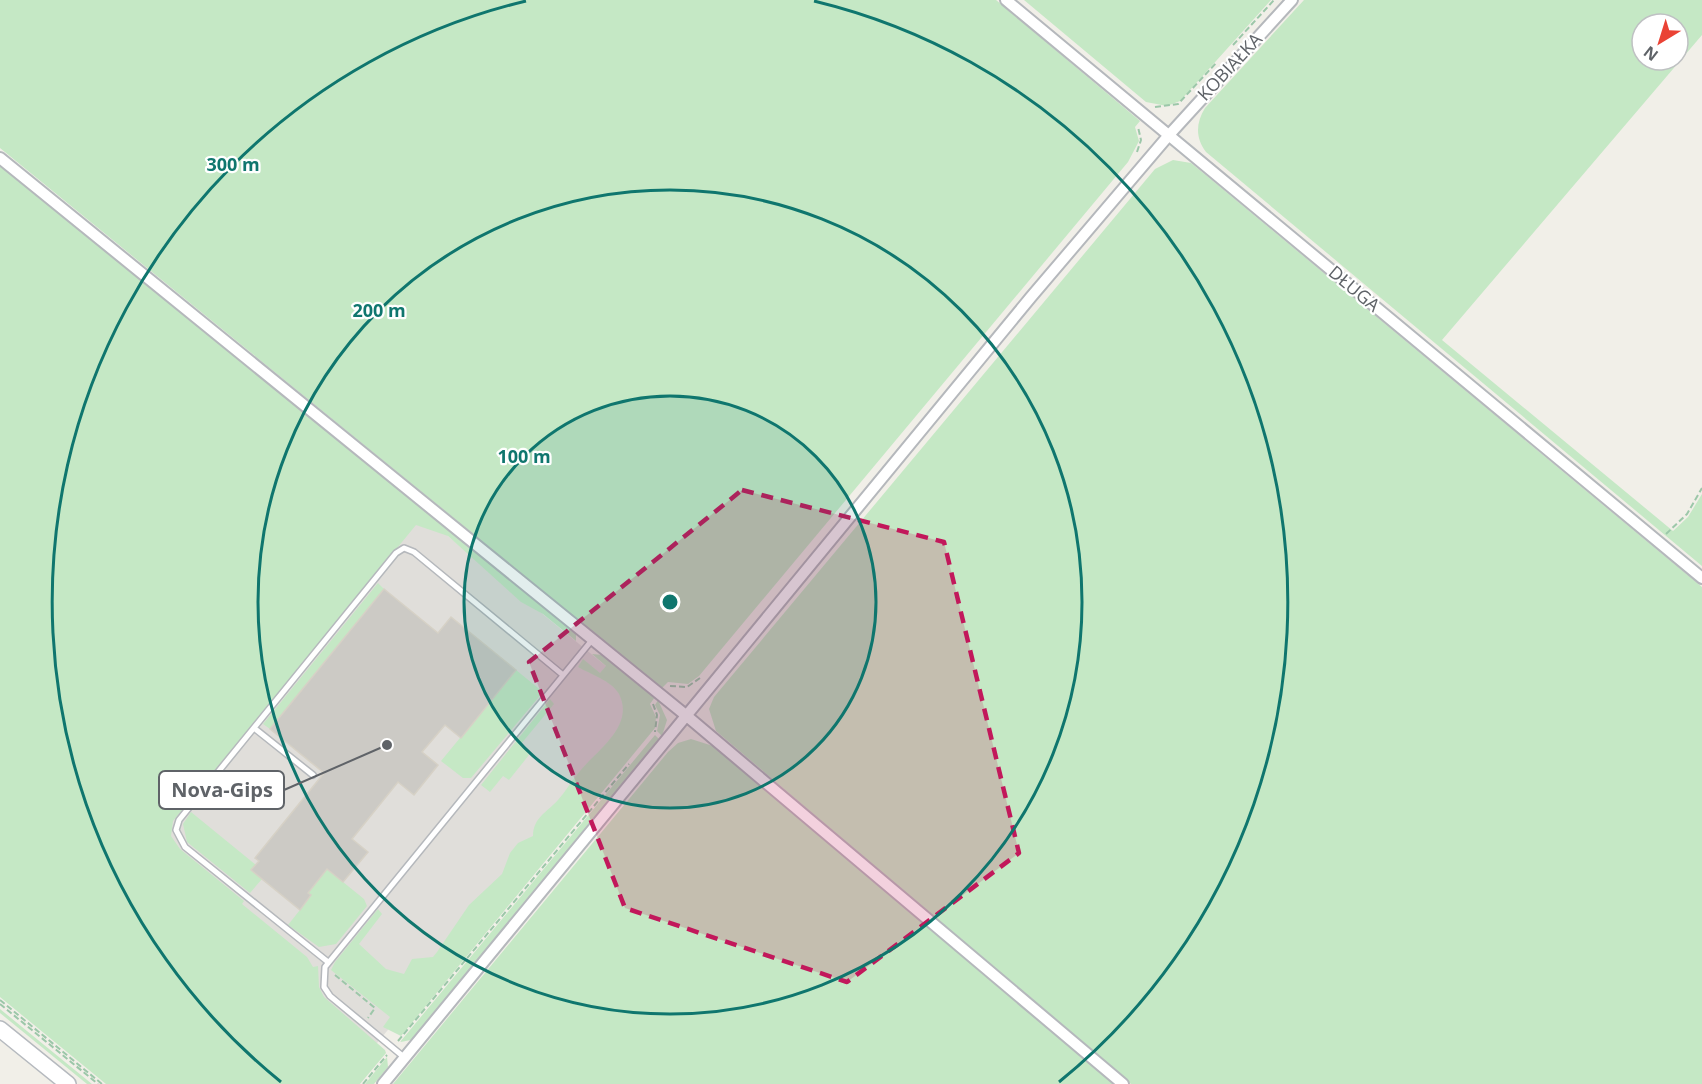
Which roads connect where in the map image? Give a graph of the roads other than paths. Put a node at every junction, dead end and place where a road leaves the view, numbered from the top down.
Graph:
1 (1006, 0) edge
2 (1292, 0) edge
3 (1169, 135) junction
4 (0, 158) edge
5 (1702, 578) edge
6 (593, 639) junction
7 (563, 675) junction
8 (688, 717) junction
9 (254, 728) junction
10 (313, 775) dead end
11 (326, 965) junction
12 (0, 1029) edge
13 (405, 1058) junction
14 (68, 1084) edge
15 (383, 1084) edge
16 (1123, 1084) edge

1 - 3 street, DŁUGA
2 - 3 street, KOBIAŁKA
3 - 5 street, DŁUGA
3 - 8 street, KOBIAŁKA
4 - 6 street
6 - 7 lane
6 - 8 street
7 - 9 lane
7 - 11 lane
8 - 13 street, KOBIAŁKA
8 - 16 street
9 - 10 lane
9 - 11 lane
11 - 13 lane
12 - 14 main road
13 - 15 street, KOBIAŁKA

